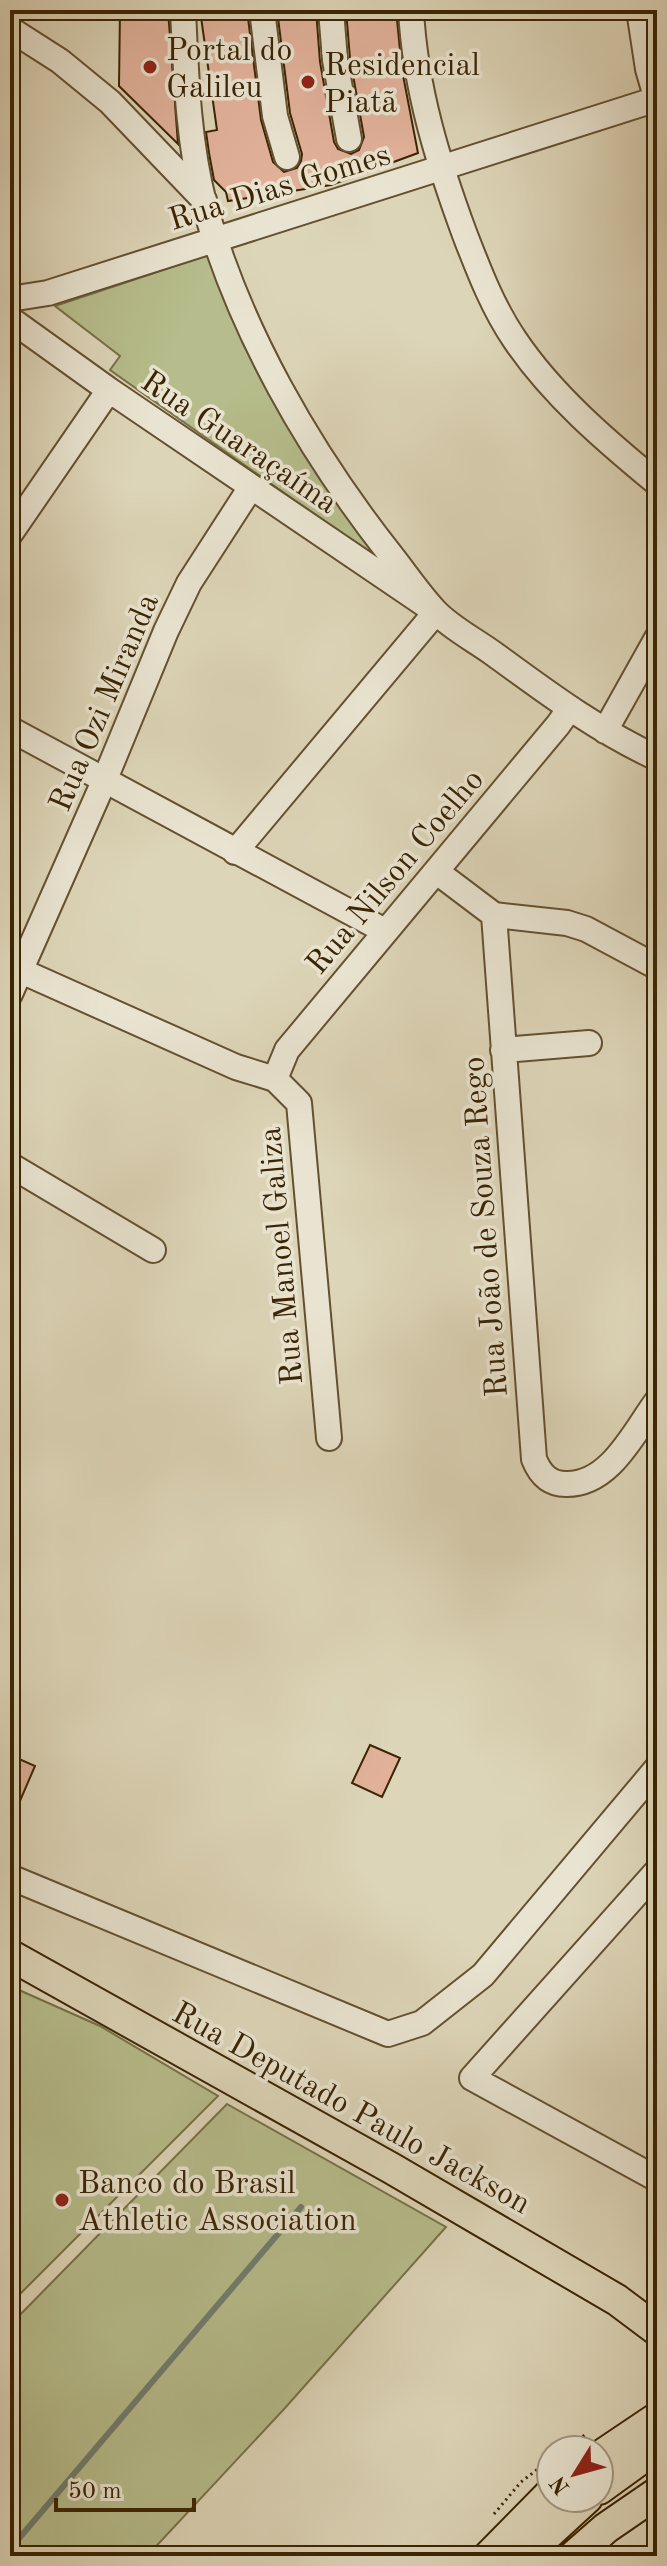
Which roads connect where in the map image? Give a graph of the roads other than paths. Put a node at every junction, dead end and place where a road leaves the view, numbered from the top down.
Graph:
1 (183, 10) edge
2 (262, 10) edge
3 (331, 10) edge
4 (411, 10) edge
5 (639, 10) edge
6 (10, 29) edge
7 (657, 99) edge
8 (349, 139) dead end
9 (287, 157) dead end
10 (440, 168) junction
11 (204, 200) junction
12 (216, 238) junction
13 (10, 299) edge
14 (10, 319) edge
15 (109, 390) junction
16 (657, 483) edge
17 (251, 487) junction
18 (10, 534) edge
19 (436, 612) junction
20 (657, 638) edge
21 (570, 708) junction
22 (10, 729) edge
23 (605, 731) junction
24 (657, 758) edge
25 (105, 779) junction
26 (235, 852) junction
27 (437, 872) junction
28 (494, 915) junction
29 (385, 931) junction
30 (657, 967) edge
31 (16, 968) edge
32 (10, 994) edge
33 (589, 1043) dead end
34 (503, 1050) junction
35 (275, 1079) junction
36 (10, 1165) edge
37 (153, 1250) dead end
38 (657, 1401) edge
39 (329, 1438) dead end
40 (657, 1768) edge
41 (657, 1871) edge
42 (10, 1877) edge
43 (10, 1955) edge
44 (657, 2179) edge
45 (656, 2330) edge
46 (657, 2418) edge
47 (615, 2446) edge
48 (657, 2447) edge
49 (615, 2477) edge
50 (657, 2493) edge
51 (535, 2509) edge
52 (570, 2514) edge
53 (657, 2517) edge
54 (489, 2556) edge
55 (524, 2556) edge
56 (574, 2556) edge
57 (604, 2556) edge

1 - 11 street
2 - 9 street
3 - 8 street
4 - 10 street
5 - 7 street
6 - 11 street
7 - 10 street, Rua Dias Gomes
10 - 12 street, Rua Dias Gomes
10 - 16 street
11 - 12 street
12 - 13 street, Rua Dias Gomes
12 - 19 street
14 - 15 street, Rua Guaraçaíma
15 - 17 street, Rua Guaraçaíma
15 - 18 street
17 - 19 street, Rua Guaraçaíma
17 - 25 street, Rua Ozi Miranda
19 - 21 street
19 - 26 street
20 - 23 street
21 - 23 street
21 - 27 street, Rua Nilson Coelho
22 - 25 street
23 - 24 street
25 - 26 street
25 - 31 street, Rua Ozi Miranda
26 - 29 street
27 - 28 street
27 - 29 street, Rua Nilson Coelho
28 - 30 street
28 - 34 street, Rua João de Souza Rego
29 - 35 street, Rua Nilson Coelho
31 - 32 street, Rua Ozi Miranda
31 - 35 street, Rua Manoel Galiza
33 - 34 street
34 - 38 street, Rua João de Souza Rego
35 - 39 street, Rua Manoel Galiza
36 - 37 street
40 - 42 street
41 - 44 street
43 - 45 main road, Rua Deputado Paulo Jackson
46 - 47 main road
48 - 49 main road
50 - 56 main road
51 - 54 main road
52 - 55 main road
53 - 57 main road

